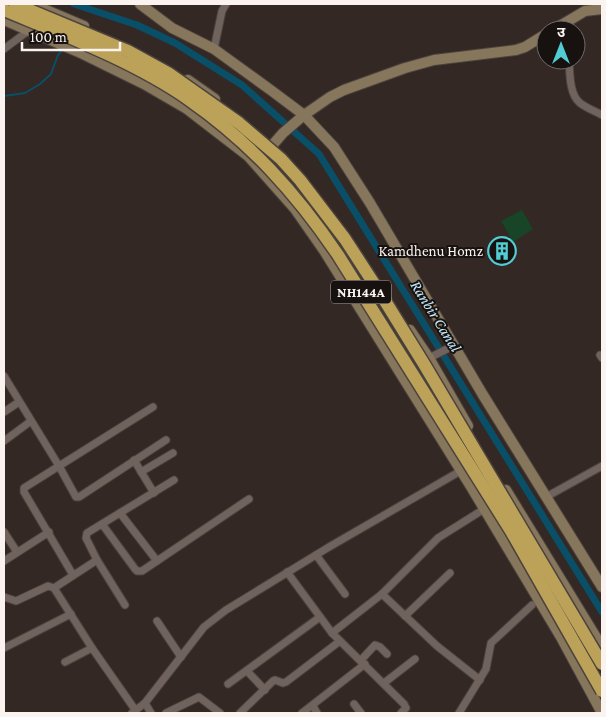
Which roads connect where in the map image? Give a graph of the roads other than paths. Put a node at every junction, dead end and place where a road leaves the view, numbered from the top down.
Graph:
1 (15, 4) edge
2 (32, 4) edge
3 (140, 4) edge
4 (226, 4) edge
5 (602, 9) edge
6 (4, 10) edge
7 (4, 20) edge
8 (573, 20) edge
9 (28, 31) junction
10 (536, 40) edge
11 (4, 49) edge
12 (214, 49) junction
13 (570, 70) edge
14 (602, 115) edge
15 (301, 117) junction
16 (273, 145) junction
17 (248, 156) junction
18 (452, 347) junction
19 (431, 357) junction
20 (4, 376) edge
21 (19, 402) junction
22 (153, 407) dead end
23 (4, 412) edge
24 (31, 421) junction
25 (166, 440) dead end
26 (4, 441) edge
27 (173, 453) dead end
28 (486, 457) junction
29 (134, 460) junction
30 (59, 466) junction
31 (602, 466) edge
32 (461, 471) junction
33 (141, 472) junction
34 (174, 480) dead end
35 (154, 492) junction
36 (546, 496) junction
37 (249, 499) dead end
38 (480, 511) dead end
39 (120, 513) junction
40 (102, 524) junction
41 (4, 532) edge
42 (49, 532) junction
43 (17, 552) junction
44 (316, 555) junction
45 (97, 560) junction
46 (4, 561) edge
47 (157, 561) junction
48 (287, 572) junction
49 (450, 572) dead end
50 (73, 575) junction
51 (602, 587) edge
52 (54, 588) junction
53 (345, 594) dead end
54 (382, 594) junction
55 (4, 596) edge
56 (125, 605) dead end
57 (532, 605) dead end
58 (71, 614) junction
59 (405, 616) junction
60 (320, 618) junction
61 (156, 621) dead end
62 (332, 633) junction
63 (340, 641) junction
64 (602, 647) edge
65 (4, 648) edge
66 (92, 648) junction
67 (387, 654) dead end
68 (181, 656) junction
69 (415, 659) dead end
70 (65, 662) dead end
71 (363, 662) junction
72 (602, 664) edge
73 (247, 671) junction
74 (480, 680) junction
75 (384, 683) junction
76 (228, 684) dead end
77 (265, 690) junction
78 (602, 691) edge
79 (145, 702) junction
80 (354, 704) dead end
81 (312, 706) junction
82 (134, 712) edge
83 (151, 713) edge
84 (166, 713) edge
85 (220, 713) edge
86 (240, 713) edge
87 (302, 713) edge
88 (317, 713) edge
89 (361, 713) edge
90 (401, 713) edge
91 (459, 713) edge
92 (602, 713) edge

1 - 72 highway, NH144A, bridge
2 - 16 street
3 - 12 street
4 - 12 street
5 - 8 street
6 - 78 highway, NH144A, bridge
7 - 9 street
9 - 11 street
9 - 17 street
10 - 15 street
12 - 15 street
13 - 14 street
15 - 16 street
15 - 18 street
16 - 17 street
16 - 19 street
17 - 32 street
18 - 19 street
18 - 36 street
19 - 28 street
20 - 21 street
21 - 23 street
21 - 24 street
22 - 30 street
24 - 26 street
24 - 30 street
25 - 29 street
27 - 33 street
28 - 32 street
28 - 64 street
29 - 30 street
29 - 33 street
30 - 42 street
31 - 36 street
32 - 44 street
32 - 92 street
33 - 35 street
34 - 35 street
35 - 39 street
36 - 51 street
37 - 47 street
38 - 54 street
39 - 40 street
39 - 47 street
40 - 45 street
40 - 47 street
41 - 43 street
42 - 43 street
42 - 50 street
43 - 46 street
44 - 48 street
44 - 53 street
45 - 50 street
45 - 56 street
48 - 60 street
48 - 68 street
49 - 59 street
50 - 52 street
52 - 55 street
52 - 58 street
54 - 59 street
54 - 62 street
57 - 74 street
58 - 65 street
58 - 66 street
59 - 74 street
60 - 62 street
60 - 73 street
61 - 68 street
62 - 63 street
63 - 71 street
63 - 77 street
66 - 70 street
66 - 82 street
67 - 71 street
68 - 79 street
69 - 75 street
71 - 75 street
71 - 81 street
73 - 76 street
73 - 77 street
74 - 91 street
75 - 90 street
77 - 86 street
79 - 82 street
79 - 83 street
80 - 89 street
81 - 87 street
81 - 88 street
84 - 85 street

